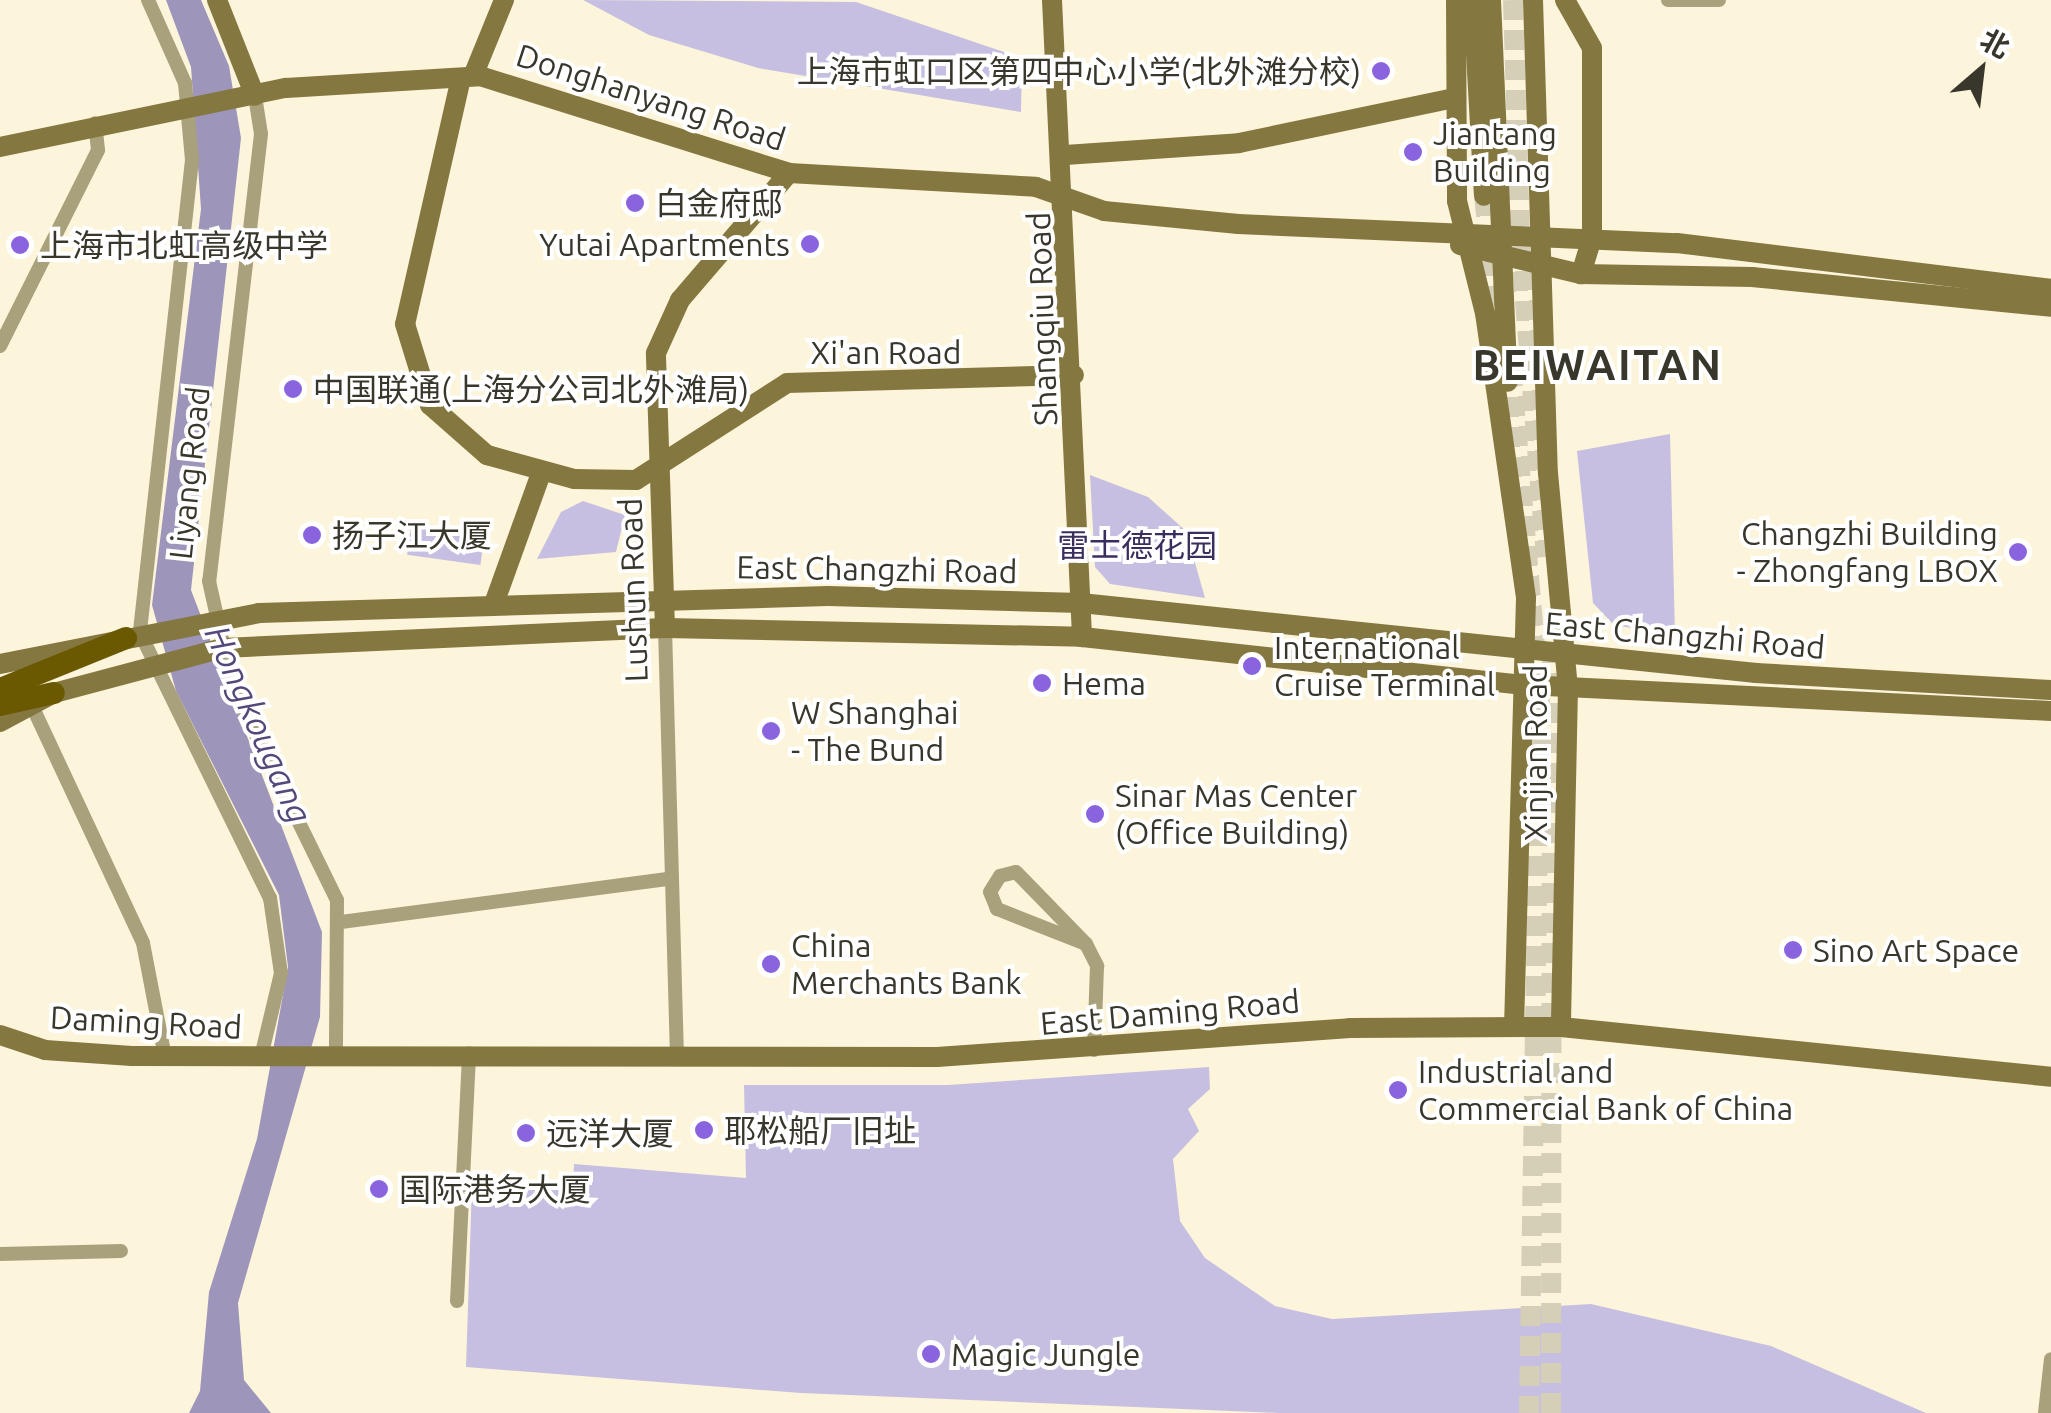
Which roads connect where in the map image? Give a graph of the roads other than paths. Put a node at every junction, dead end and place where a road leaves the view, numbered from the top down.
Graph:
1 (148, 0) edge
2 (217, 0) edge
3 (504, 0) edge
4 (1052, 0) edge
5 (1456, 0) edge
6 (1473, 0) edge
7 (1491, 0) edge
8 (1533, 0) edge
9 (1564, 0) edge
10 (1668, 0) edge
11 (1719, 0) edge
12 (467, 77) junction
13 (247, 96) junction
14 (1455, 98) junction
15 (200, 103) junction
16 (95, 122) junction
17 (0, 147) edge
18 (1064, 155) junction
19 (790, 173) junction
20 (1067, 195) junction
21 (1484, 196) tunnel mouth
22 (1502, 231) junction
23 (1542, 232) junction
24 (1592, 238) junction
25 (1467, 241) junction
26 (1502, 259) junction
27 (1542, 270) junction
28 (1581, 274) junction
29 (2051, 289) edge
30 (2051, 307) edge
31 (0, 346) edge
32 (1074, 375) junction
33 (659, 468) junction
34 (541, 473) junction
35 (1514, 482) junction
36 (665, 595) junction
37 (495, 601) junction
38 (1081, 603) junction
39 (210, 618) junction
40 (665, 628) junction
41 (140, 634) junction
42 (1082, 637) junction
43 (219, 648) junction
44 (1526, 650) junction
45 (1565, 655) junction
46 (157, 660) junction
47 (1, 661) edge
48 (1526, 685) junction
49 (1568, 688) junction
50 (0, 689) edge
51 (2051, 690) edge
52 (54, 693) junction
53 (0, 705) edge
54 (33, 708) junction
55 (2051, 710) edge
56 (0, 722) edge
57 (669, 880) junction
58 (341, 922) junction
59 (1086, 944) junction
60 (1514, 1026) junction
61 (1562, 1028) junction
62 (0, 1035) edge
63 (1094, 1050) junction
64 (469, 1053) junction
65 (677, 1053) junction
66 (165, 1056) junction
67 (276, 1056) junction
68 (326, 1056) junction
69 (2051, 1077) edge
70 (121, 1251) dead end
71 (0, 1254) edge
72 (457, 1301) dead end
73 (2051, 1360) edge
74 (2050, 1378) edge
75 (2045, 1413) edge

1 - 15 street
2 - 13 main road, Liyang Road
3 - 12 main road, Xi'an Road
4 - 18 main road, Shangqiu Road
5 - 14 main road, Xinjian Road
6 - 21 main road
7 - 22 main road, Xinjian Road
8 - 23 main road, Xinjian Road
9 - 24 main road
10 - 11 street
12 - 13 main road, Donghanyang Road
12 - 19 main road, Donghanyang Road
12 - 34 main road, Xi'an Road
13 - 15 main road, Donghanyang Road
13 - 39 street, Liyang Road
14 - 18 main road
14 - 25 main road, Xinjian Road
15 - 16 main road, Donghanyang Road
15 - 41 street
16 - 17 main road, Donghanyang Road
16 - 31 street
18 - 20 main road, Shangqiu Road
19 - 20 main road, Donghanyang Road
19 - 33 main road, Lushun Road
20 - 25 main road, Donghanyang Road
20 - 32 main road, Shangqiu Road
22 - 23 main road, Donghanyang Road
22 - 25 main road, Donghanyang Road
22 - 26 main road, Xinjian Road
23 - 24 main road, Donghanyang Road
23 - 27 main road, Xinjian Road
24 - 28 main road
24 - 29 main road, Donghanyang Road
25 - 26 main road
25 - 35 main road, Xinjian Road
26 - 27 main road
26 - 35 main road, Xinjian Road
27 - 28 main road
27 - 45 main road, Xinjian Road
28 - 30 main road
32 - 33 main road, Xi'an Road
32 - 38 main road, Shangqiu Road
33 - 34 main road, Xi'an Road
33 - 36 main road, Lushun Road
34 - 37 main road
35 - 44 main road, Xinjian Road
36 - 37 main road, East Changzhi Road
36 - 38 main road, East Changzhi Road
36 - 40 main road, Lushun Road
37 - 39 main road, East Changzhi Road
38 - 42 main road, Shangqiu Road
38 - 44 main road, East Changzhi Road
39 - 41 main road, East Changzhi Road
39 - 43 street, Liyang Road
40 - 42 main road, East Changzhi Road
40 - 43 main road, East Changzhi Road
40 - 57 street, Lushun Road
41 - 46 street
41 - 47 main road, East Changzhi Road
41 - 50 main road
42 - 48 main road, East Changzhi Road
43 - 46 main road, East Changzhi Road
43 - 58 street, Liyang Road
44 - 45 main road, East Changzhi Road
44 - 48 main road, Xinjian Road
45 - 49 main road, Xinjian Road
45 - 51 main road, East Changzhi Road
46 - 52 main road, East Changzhi Road
46 - 67 street
48 - 49 main road, East Changzhi Road
48 - 60 main road, Xinjian Road
49 - 55 main road, East Changzhi Road
49 - 61 main road, Xinjian Road
52 - 53 main road
52 - 54 main road, East Changzhi Road
54 - 56 main road, East Changzhi Road
54 - 66 street
57 - 58 street
57 - 65 street, Lushun Road
58 - 68 street, Liyang Road
59 - 59 street
59 - 63 street
60 - 61 main road, East Daming Road
60 - 63 main road, East Daming Road
61 - 69 main road, East Daming Road
62 - 66 main road, Daming Road
63 - 65 main road, East Daming Road
64 - 65 main road, East Daming Road
64 - 68 main road, East Daming Road
64 - 72 street
66 - 67 main road, Daming Road
67 - 68 main road, East Daming Road
70 - 71 street
73 - 74 street
74 - 75 street

